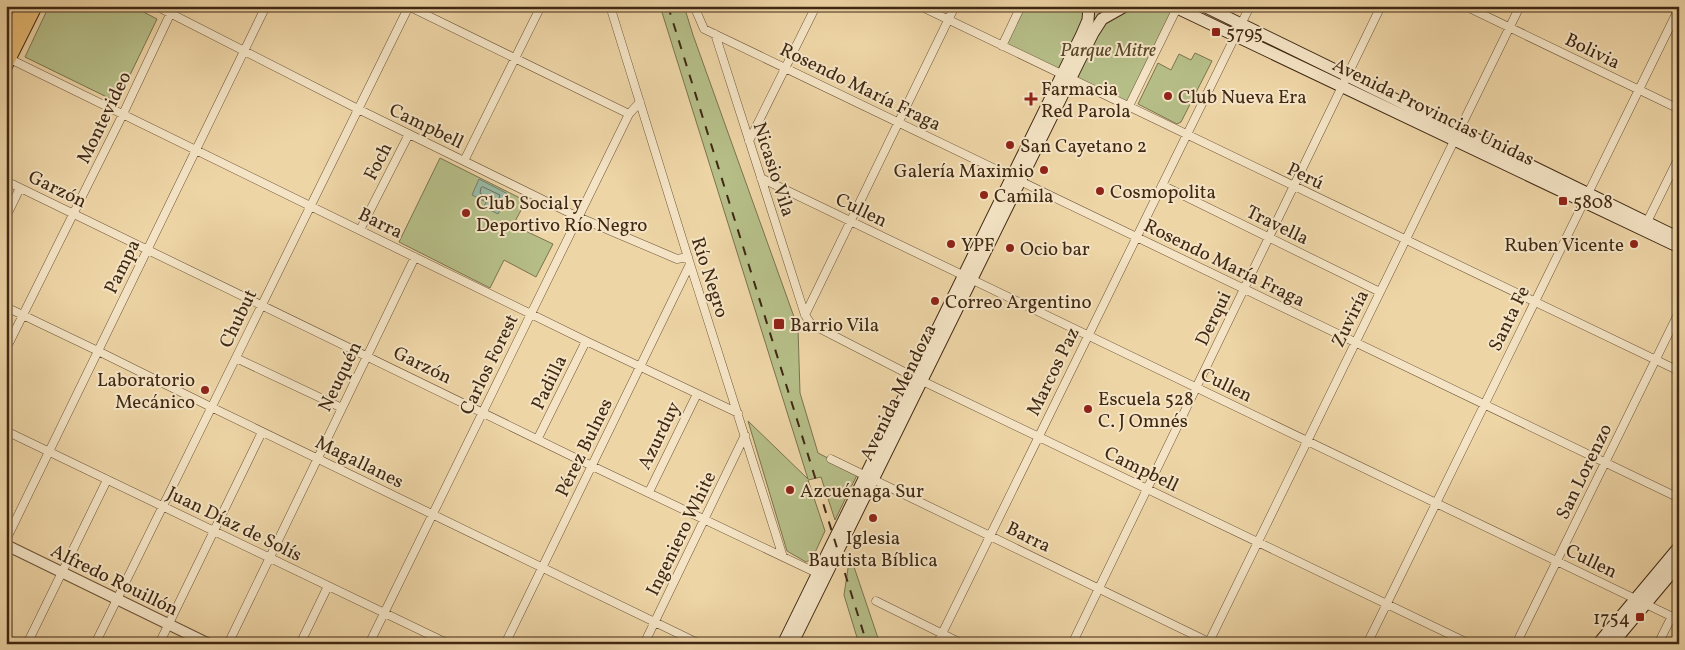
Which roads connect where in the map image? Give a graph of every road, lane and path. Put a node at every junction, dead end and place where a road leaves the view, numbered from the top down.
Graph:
1 (23, 6) edge
2 (36, 6) edge
3 (156, 6) edge
4 (266, 6) edge
5 (408, 6) edge
6 (541, 6) edge
7 (610, 6) edge
8 (694, 6) edge
9 (816, 6) edge
10 (920, 6) edge
11 (955, 6) edge
12 (1021, 6) edge
13 (1089, 6) edge
14 (1125, 6) edge
15 (1204, 6) edge
16 (1250, 6) edge
17 (1381, 6) edge
18 (1465, 6) edge
19 (1520, 6) edge
20 (1175, 7) edge
21 (1679, 8) edge
22 (172, 10) edge
23 (948, 20) junction
24 (1241, 24) junction
25 (1509, 28) junction
26 (715, 34) junction
27 (1236, 36) junction
28 (6, 41) edge
29 (1002, 46) junction
30 (244, 51) junction
31 (515, 59) junction
32 (8, 63) edge
33 (786, 68) junction
34 (1066, 77) junction
35 (1345, 81) junction
36 (1638, 90) junction
37 (640, 102) junction
38 (1128, 108) junction
39 (358, 109) junction
40 (1679, 109) edge
41 (123, 114) junction
42 (628, 114) junction
43 (899, 123) junction
44 (409, 134) junction
45 (1186, 135) junction
46 (1456, 135) junction
47 (749, 141) junction
48 (196, 149) junction
49 (1679, 157) edge
50 (464, 161) junction
51 (761, 178) junction
52 (1016, 179) junction
53 (6, 181) edge
54 (1162, 185) junction
55 (1293, 187) junction
56 (20, 188) junction
57 (1585, 198) junction
58 (310, 206) junction
59 (74, 214) junction
60 (6, 217) edge
61 (578, 217) junction
62 (850, 222) junction
63 (1647, 222) junction
64 (360, 230) junction
65 (1136, 237) junction
66 (1269, 238) junction
67 (1679, 238) edge
68 (1405, 240) junction
69 (1679, 247) edge
70 (148, 249) junction
71 (415, 257) junction
72 (689, 261) junction
73 (968, 277) junction
74 (1244, 289) junction
75 (1380, 292) junction
76 (1534, 302) junction
77 (262, 305) junction
78 (6, 307) edge
79 (1679, 312) edge
80 (531, 314) junction
81 (22, 315) junction
82 (805, 315) junction
83 (1088, 335) junction
84 (586, 341) junction
85 (1355, 342) junction
86 (6, 349) edge
87 (98, 351) junction
88 (367, 356) junction
89 (236, 358) junction
90 (1655, 360) junction
91 (640, 366) junction
92 (1679, 371) edge
93 (918, 379) junction
94 (1196, 387) junction
95 (696, 394) junction
96 (1484, 404) junction
97 (211, 408) junction
98 (342, 408) junction
99 (483, 411) junction
100 (738, 413) junction
101 (6, 431) edge
102 (262, 432) junction
103 (745, 436) junction
104 (1038, 436) junction
105 (538, 438) junction
106 (1307, 440) junction
107 (49, 451) junction
108 (317, 459) junction
109 (831, 459) dead end
110 (1605, 462) junction
111 (592, 466) junction
112 (869, 477) junction
113 (107, 480) junction
114 (1147, 489) junction
115 (649, 492) junction
116 (1679, 498) edge
117 (1436, 502) junction
118 (163, 506) junction
119 (432, 514) junction
120 (705, 519) junction
121 (214, 531) junction
122 (990, 535) junction
123 (6, 540) edge
124 (1258, 542) junction
125 (6, 545) edge
126 (1679, 547) edge
127 (783, 557) junction
128 (270, 558) junction
129 (1557, 561) junction
130 (1679, 564) edge
131 (543, 567) junction
132 (62, 573) junction
133 (821, 575) junction
134 (328, 586) junction
135 (1099, 588) junction
136 (117, 600) junction
137 (876, 601) dead end
138 (1641, 601) junction
139 (1386, 604) junction
140 (384, 612) junction
141 (1675, 618) edge
142 (655, 622) junction
143 (169, 625) junction
144 (942, 633) junction
145 (1210, 643) edge
146 (27, 644) edge
147 (95, 644) edge
148 (160, 644) edge
149 (208, 644) edge
150 (228, 644) edge
151 (300, 644) edge
152 (369, 644) edge
153 (449, 644) edge
154 (505, 644) edge
155 (644, 644) edge
156 (700, 644) edge
157 (783, 644) edge
158 (792, 644) edge
159 (937, 644) edge
160 (963, 644) edge
161 (1072, 644) edge
162 (1366, 644) edge
163 (1470, 644) edge
164 (1516, 644) edge
165 (1598, 644) edge
166 (1612, 644) edge
167 (1658, 644) edge

1 - 28 main road
2 - 32 main road
3 - 22 street, Campbell
4 - 30 street, Pampa
5 - 31 street
5 - 39 street, Chubut
6 - 31 street
7 - 37 street, Río Negro
8 - 26 street, Rosendo María Fraga
9 - 33 street
10 - 23 street, Perú
11 - 23 street
12 - 29 street
13 - 34 main road, Avenida Mendoza
14 - 34 main road, Avenida Mendoza
15 - 24 main road, Avenida Provincias Unidas
16 - 24 street, Marcos Paz
17 - 35 street, Derqui
18 - 25 street, Bolivia
19 - 25 street, Zuviría
20 - 27 main road, Avenida Provincias Unidas
20 - 38 street
21 - 36 street, Santa Fe
22 - 30 street, Campbell
22 - 41 street, Montevideo
23 - 29 street, Perú
23 - 43 street
24 - 27 street, Marcos Paz
24 - 35 main road, Avenida Provincias Unidas
25 - 36 street, Bolivia
25 - 46 street, Zuviría
26 - 33 street, Rosendo María Fraga
26 - 47 street, Nicasio Vila
27 - 35 main road, Avenida Provincias Unidas
27 - 45 street, Marcos Paz
29 - 34 street, Perú
30 - 39 street, Campbell
30 - 48 street, Pampa
31 - 42 street
31 - 50 street
32 - 41 street, Barra
33 - 43 street, Rosendo María Fraga
33 - 47 street
34 - 38 street, Perú
34 - 52 main road, Avenida Mendoza
35 - 46 main road, Avenida Provincias Unidas
35 - 55 street, Derqui
36 - 40 street, Bolivia
36 - 57 street, Santa Fe
37 - 42 street, Carlos Forest
37 - 72 street, Río Negro
38 - 45 street, Perú
39 - 44 street, Campbell
39 - 58 street, Chubut
41 - 48 street, Barra
41 - 59 street, Montevideo
42 - 61 street, Carlos Forest
43 - 52 street, Rosendo María Fraga
43 - 62 street
44 - 50 street, Campbell
44 - 64 street, Foch
45 - 54 street, Marcos Paz
45 - 55 street, Perú
46 - 57 main road, Avenida Provincias Unidas
46 - 68 street, Zuviría
47 - 51 street, Nicasio Vila
48 - 58 street, Barra
48 - 70 street, Pampa
49 - 63 street
50 - 61 street, Campbell
51 - 62 street, Cullen
51 - 82 street, Nicasio Vila
52 - 65 street, Rosendo María Fraga
52 - 73 main road, Avenida Mendoza
53 - 56 street, Garzón
54 - 65 street, Marcos Paz
54 - 66 street, Travella
55 - 66 street, Derqui
55 - 68 street, Perú
56 - 59 street, Garzón
56 - 60 street
57 - 63 main road, Avenida Provincias Unidas
57 - 69 main road, Avenida Provincias Unidas
57 - 76 street, Santa Fe
58 - 64 street, Barra
58 - 77 street, Chubut
59 - 70 street, Garzón
59 - 81 street, Montevideo
61 - 72 street, Campbell
61 - 80 street, Carlos Forest
62 - 73 street, Cullen
62 - 82 street
63 - 67 main road, Avenida Provincias Unidas
64 - 71 street, Barra
65 - 74 street, Rosendo María Fraga
65 - 83 street, Marcos Paz
66 - 74 street, Derqui
66 - 75 street, Travella
68 - 75 street, Zuviría
68 - 76 street, Perú
70 - 77 street, Garzón
70 - 87 street, Pampa
71 - 80 street, Barra
71 - 88 street, Neuquén
72 - 91 street, Pérez Bulnes
72 - 100 street, Río Negro
73 - 83 street, Cullen
73 - 93 main road, Avenida Mendoza
74 - 85 street, Rosendo María Fraga
74 - 94 street, Derqui
75 - 85 street, Zuviría
76 - 90 street, Perú
76 - 96 street, Santa Fe
77 - 88 street, Garzón
77 - 89 street, Chubut
78 - 81 street, Magallanes
79 - 90 street, San Lorenzo
80 - 84 street, Barra
80 - 99 street, Carlos Forest
81 - 86 street, Montevideo
81 - 87 street, Magallanes
82 - 93 street, Campbell
83 - 94 street, Cullen
83 - 104 street, Marcos Paz
84 - 91 street, Barra
84 - 105 street, Padilla
85 - 96 street, Rosendo María Fraga
85 - 106 street, Zuviría
87 - 97 street, Magallanes
87 - 107 street, Pampa
88 - 98 street, Neuquén
88 - 99 street, Garzón
89 - 97 street, Chubut
89 - 98 street
90 - 92 street, Perú
90 - 110 street, San Lorenzo
91 - 95 street, Barra
91 - 111 street, Pérez Bulnes
93 - 104 street, Campbell
93 - 112 main road, Avenida Mendoza
94 - 106 street, Cullen
94 - 114 street, Derqui
95 - 100 street, Barra
95 - 115 street, Azurduy
96 - 110 street, Rosendo María Fraga
96 - 117 street, Santa Fe
97 - 102 street, Magallanes
97 - 118 street, Chubut
98 - 108 street, Neuquén
99 - 105 street, Garzón
99 - 119 street, Carlos Forest
100 - 103 street, Río Negro
101 - 107 street, Juan Díaz de Solís
102 - 108 street, Magallanes
102 - 121 street
103 - 120 street, Ingeniero White
103 - 127 street, Río Negro
104 - 114 street, Campbell
104 - 122 street, Marcos Paz
105 - 111 street, Garzón
106 - 117 street, Cullen
106 - 124 street, Zuviría
107 - 113 street, Juan Díaz de Solís
107 - 123 street, Pampa
108 - 119 street, Magallanes
108 - 128 street, Neuquén
109 - 112 street, Barra
110 - 116 street, Rosendo María Fraga
110 - 129 street, San Lorenzo
111 - 115 street, Garzón
111 - 131 street, Pérez Bulnes
112 - 122 street, Barra
112 - 133 main road, Avenida Mendoza
113 - 118 street, Juan Díaz de Solís
113 - 132 street
114 - 124 street, Campbell
114 - 135 street, Derqui
115 - 120 street, Garzón
117 - 129 street, Cullen
117 - 139 street, Santa Fe
118 - 121 street, Juan Díaz de Solís
118 - 136 street, Chubut
119 - 131 street, Magallanes
119 - 140 street, Carlos Forest
120 - 127 street, Garzón
120 - 142 street, Ingeniero White
121 - 128 street, Juan Díaz de Solís
121 - 143 street
122 - 135 street, Barra
122 - 144 street, Marcos Paz
124 - 139 street, Campbell
124 - 145 street, Zuviría
125 - 132 street, Alfredo Rouillón
126 - 138 main road
127 - 133 street, Garzón
128 - 134 street, Juan Díaz de Solís
128 - 150 street, Neuquén
129 - 138 street, Cullen
129 - 164 street, San Lorenzo
130 - 138 main road
131 - 142 street, Magallanes
131 - 154 street, Pérez Bulnes
132 - 136 street, Alfredo Rouillón
132 - 146 street
133 - 157 main road, Avenida Mendoza
133 - 158 main road, Avenida Mendoza
134 - 140 street, Juan Díaz de Solís
134 - 151 street
135 - 145 street, Barra
135 - 161 street, Derqui
136 - 143 street, Alfredo Rouillón
136 - 147 street, Chubut
137 - 144 street
138 - 141 street, Cullen
138 - 165 main road
138 - 166 main road
139 - 162 street, Santa Fe
139 - 163 street, Campbell
140 - 152 street, Carlos Forest
140 - 153 street, Juan Díaz de Solís
141 - 167 street
142 - 155 street, Ingeniero White
142 - 156 street, Magallanes
143 - 148 street
143 - 149 street, Alfredo Rouillón
144 - 159 street, Marcos Paz
144 - 160 street

